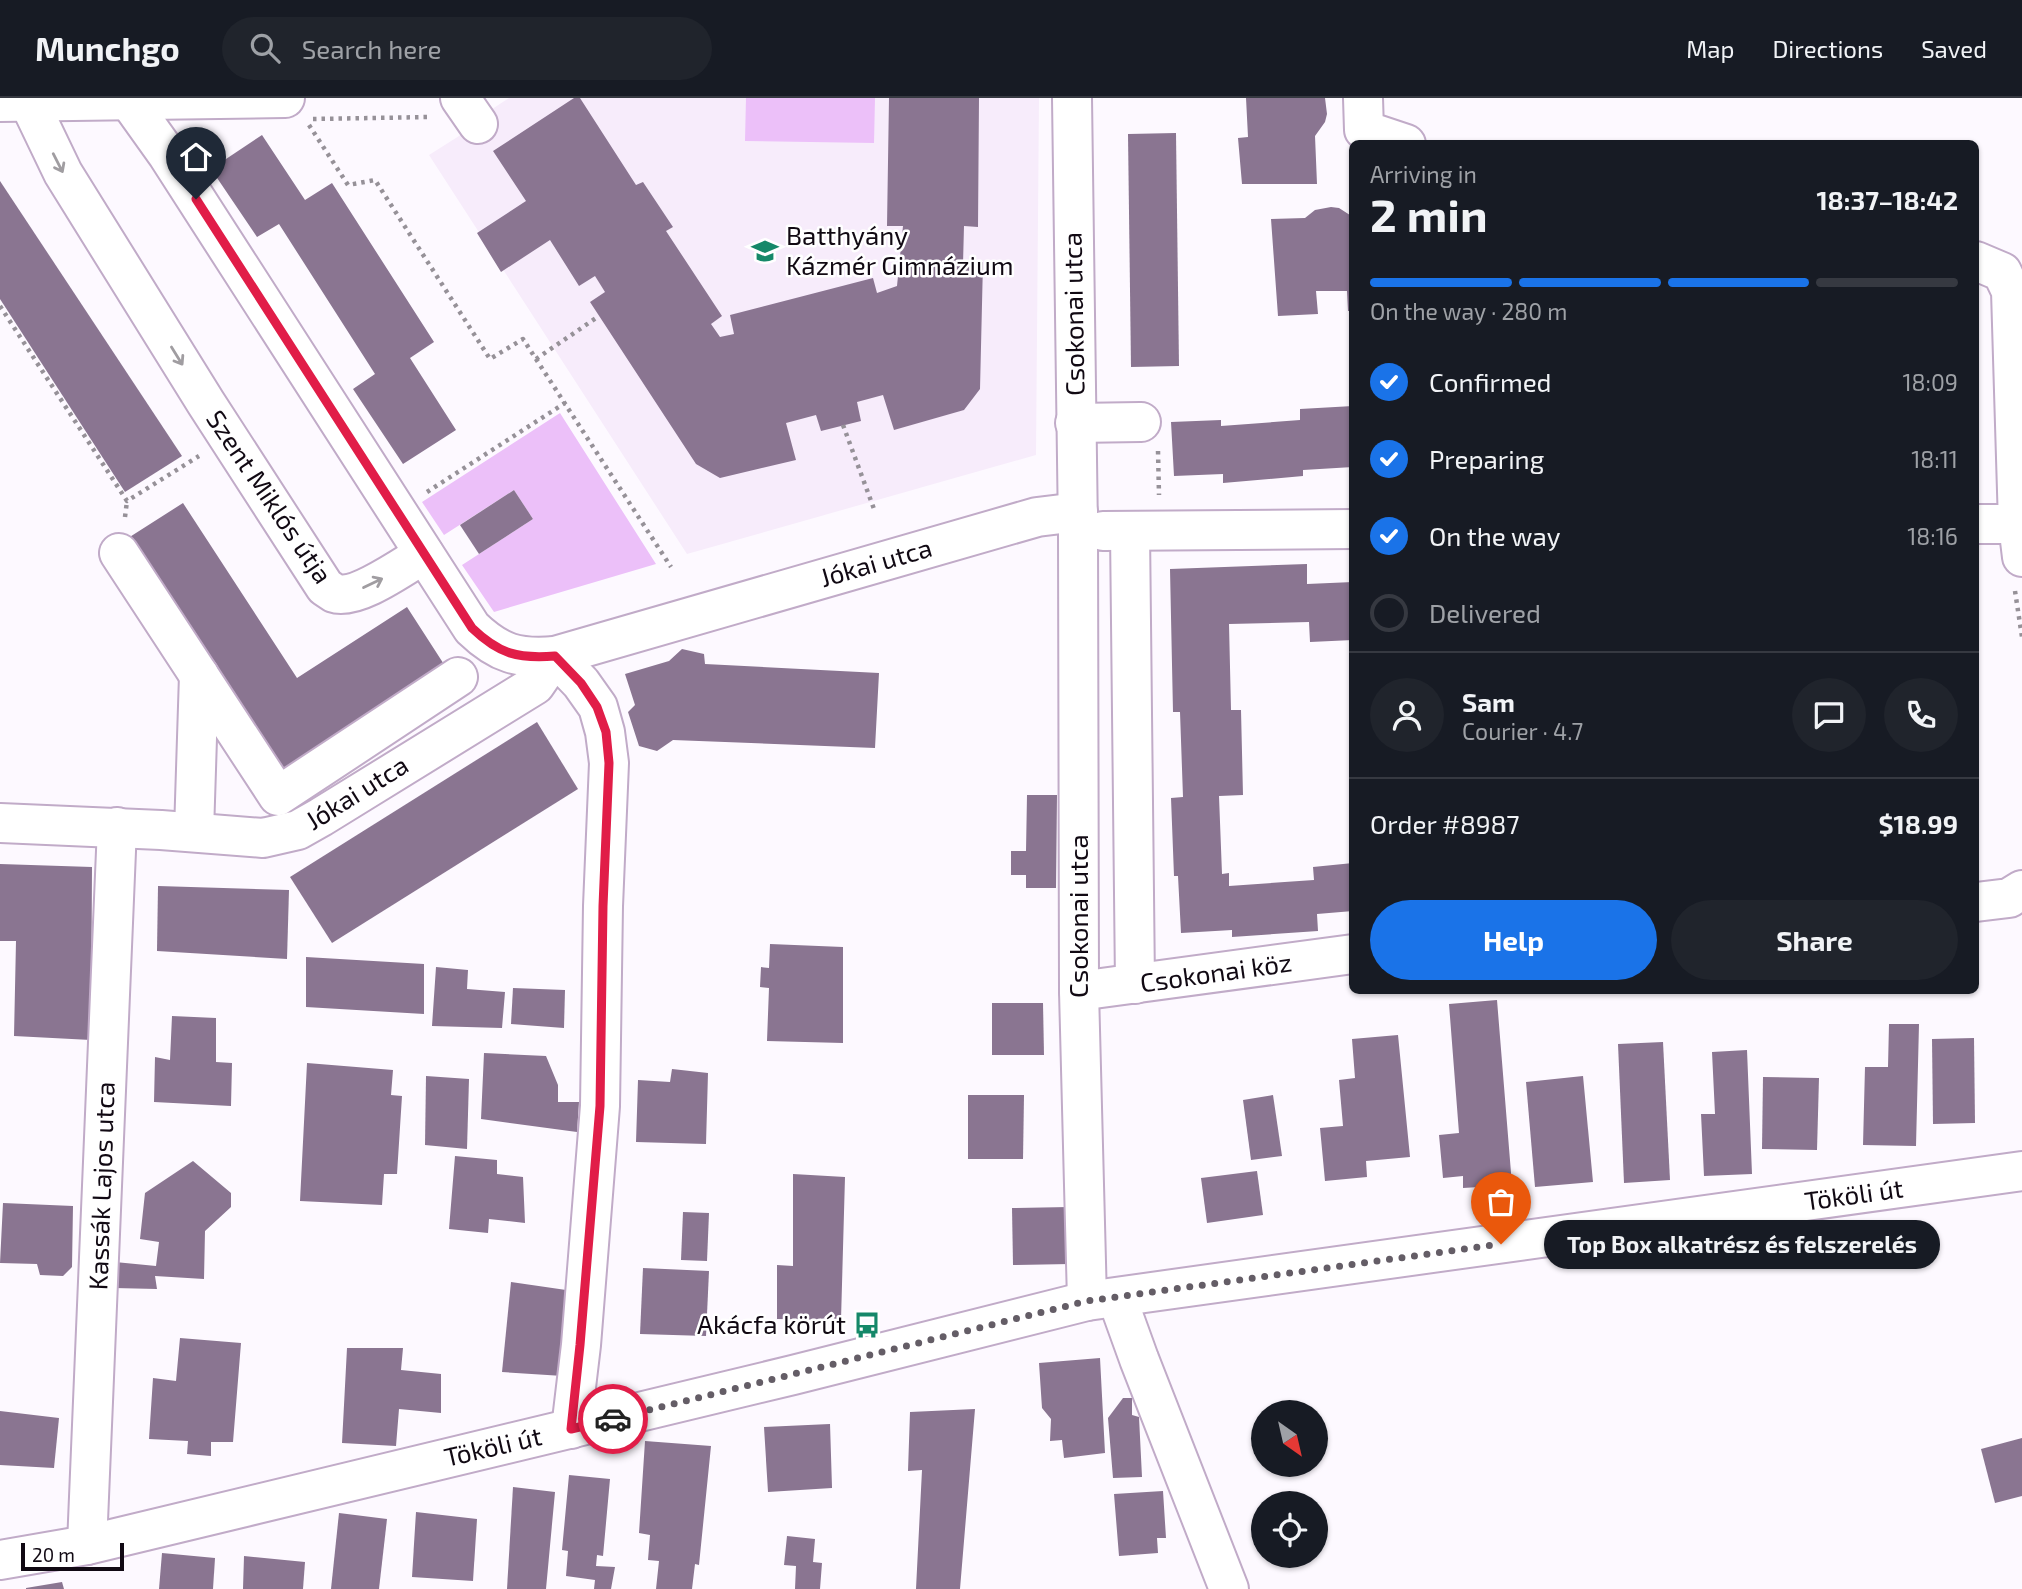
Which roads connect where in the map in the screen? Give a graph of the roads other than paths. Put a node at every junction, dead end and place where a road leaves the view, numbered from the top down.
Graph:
1 (285, 98) edge
2 (1072, 98) edge
3 (1363, 98) edge
4 (128, 100) edge
5 (18, 101) edge
6 (1394, 140) edge
7 (1979, 262) edge
8 (1075, 423) junction
9 (1149, 435) road end
10 (1078, 521) junction
11 (1979, 525) edge
12 (1349, 529) edge
13 (1130, 531) junction
14 (2020, 541) edge
15 (119, 553) dead end
16 (424, 554) junction
17 (555, 656) junction
18 (199, 676) junction
19 (458, 677) dead end
20 (0, 823) edge
21 (117, 827) junction
22 (194, 832) junction
23 (2022, 890) edge
24 (1979, 902) edge
25 (1349, 955) edge
26 (1135, 984) junction
27 (1079, 991) junction
28 (2022, 1171) edge
29 (1102, 1300) junction
30 (571, 1429) junction
31 (87, 1545) junction
32 (0, 1560) edge
33 (1229, 1589) edge

1 - 4 street
2 - 8 street, Csokonai utca
3 - 6 street
4 - 5 street
4 - 16 street
5 -> 16 street, Szent Miklós útja
7 - 14 street
8 - 9 street
8 - 10 street, Csokonai utca
10 - 13 street
10 - 17 street, Jókai utca
10 - 27 street, Csokonai utca
11 - 14 street
12 - 13 street
13 - 26 street
15 - 18 street
16 - 17 street, Jókai utca
17 - 22 street, Jókai utca
17 - 30 street
18 - 19 street
18 - 22 street
20 - 21 street, Jókai utca
21 - 22 street, Jókai utca
21 - 31 street, Kassák Lajos utca
23 - 24 street
25 - 26 street, Csokonai köz
26 - 27 street, Csokonai köz
27 - 29 street, Csokonai utca
28 - 29 street, Tököli út
29 - 30 street, Tököli út
29 - 33 street
30 - 31 street, Tököli út
31 - 32 street, Tököli út

